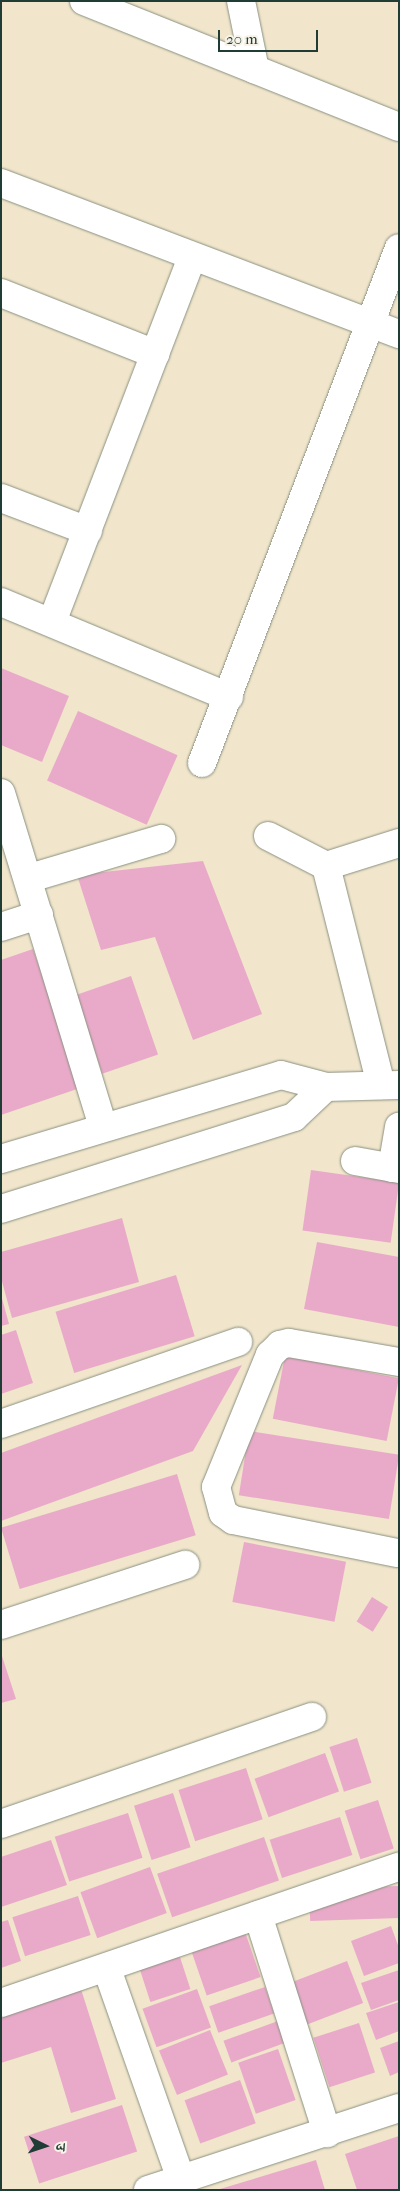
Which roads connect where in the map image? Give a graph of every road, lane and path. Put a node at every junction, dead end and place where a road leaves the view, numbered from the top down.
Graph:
1 (241, 1) edge
2 (87, 2) edge
3 (255, 70) junction
4 (399, 127) edge
5 (1, 183) edge
6 (399, 248) edge
7 (192, 257) junction
8 (1, 293) edge
9 (370, 323) junction
10 (399, 334) edge
11 (155, 354) junction
12 (1, 498) edge
13 (88, 531) junction
14 (1, 602) edge
15 (52, 622) junction
16 (229, 697) junction
17 (202, 763) dead end
18 (1, 793) edge
19 (268, 836) dead end
20 (161, 839) dead end
21 (399, 843) edge
22 (326, 866) junction
23 (30, 878) junction
24 (39, 915) junction
25 (1, 927) edge
26 (390, 1085) edge
27 (326, 1087) junction
28 (104, 1127) junction
29 (399, 1127) edge
30 (1, 1159) edge
31 (355, 1161) dead end
32 (395, 1169) edge
33 (1, 1209) edge
34 (238, 1342) dead end
35 (399, 1362) edge
36 (1, 1424) edge
37 (397, 1553) dead end
38 (185, 1565) dead end
39 (1, 1625) edge
40 (312, 1717) dead end
41 (1, 1824) edge
42 (399, 1867) edge
43 (258, 1915) junction
44 (107, 1969) junction
45 (1, 2003) edge
46 (399, 2108) edge
47 (327, 2133) junction
48 (181, 2179) junction
49 (148, 2190) edge

1 - 3 street
2 - 3 street
3 - 4 street
5 - 7 street
6 - 9 street
7 - 9 street
7 - 11 street
8 - 11 street
9 - 10 street
9 - 16 street
11 - 13 street
12 - 13 street
13 - 15 street
14 - 15 street
15 - 16 street
16 - 17 street
18 - 23 street
19 - 22 street
20 - 23 street
21 - 22 street
22 - 26 street
23 - 24 street
24 - 25 street
24 - 28 street
26 - 27 street
27 - 28 street
27 - 33 street
28 - 30 street
29 - 32 street
31 - 32 street
34 - 36 street
35 - 37 street
38 - 39 street
40 - 41 street
42 - 43 street
43 - 44 street
43 - 47 street
44 - 45 street
44 - 48 street
46 - 47 street
47 - 48 street
48 - 49 street

